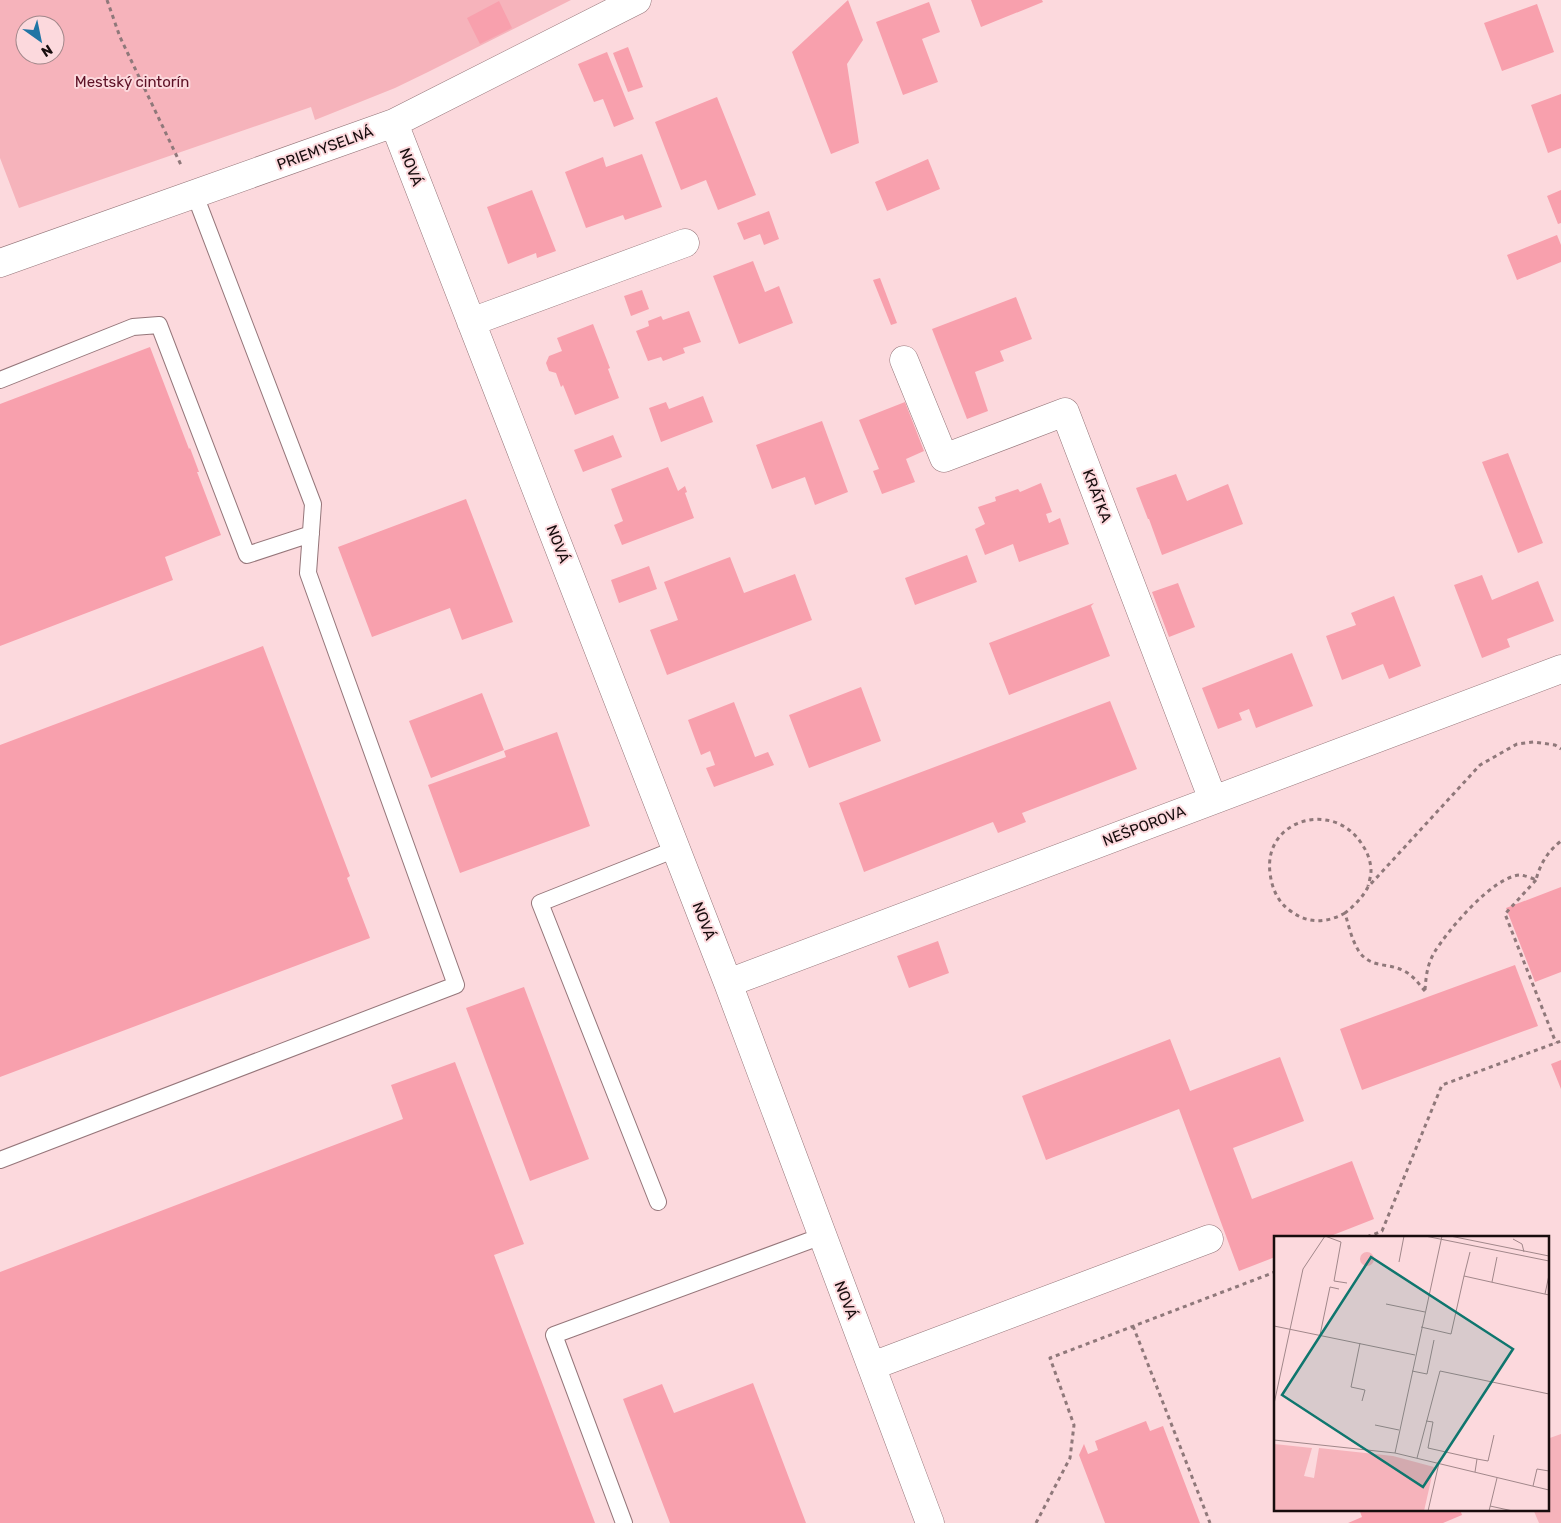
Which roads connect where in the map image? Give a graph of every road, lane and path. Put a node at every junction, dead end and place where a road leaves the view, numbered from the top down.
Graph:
1 (107, 0) edge
2 (637, 0) edge
3 (394, 124) junction
4 (195, 195) junction
5 (685, 243) dead end
6 (0, 263) edge
7 (471, 322) junction
8 (904, 360) dead end
9 (0, 380) edge
10 (311, 534) junction
11 (1561, 669) edge
12 (1561, 749) edge
13 (1213, 800) junction
14 (1561, 841) edge
15 (676, 849) junction
16 (1536, 880) junction
17 (1368, 887) junction
18 (1345, 913) junction
19 (728, 983) junction
20 (1561, 1040) edge
21 (1556, 1042) junction
22 (0, 1160) edge
23 (658, 1202) dead end
24 (822, 1236) junction
25 (1370, 1236) edge
26 (1209, 1239) dead end
27 (1274, 1272) edge
28 (1133, 1326) junction
29 (872, 1366) junction
30 (624, 1523) edge
31 (930, 1523) edge
32 (1036, 1523) edge
33 (1210, 1523) edge

1 - 4 path
2 - 3 street, PRIEMYSELNÁ
3 - 4 street, PRIEMYSELNÁ
3 - 7 street, NOVÁ
4 - 6 street, PRIEMYSELNÁ
4 - 10 lane
5 - 7 street
7 - 15 street, NOVÁ
8 - 13 street, KRÁTKA
9 - 10 lane
10 - 22 lane
11 - 13 street, NEŠPOROVA
12 - 17 path
13 - 19 street, NEŠPOROVA
14 - 16 path
15 - 19 street, NOVÁ
15 - 23 lane
16 - 18 path
16 - 21 path
17 - 18 path
17 - 18 path
19 - 24 street, NOVÁ
20 - 21 path
21 - 25 path
24 - 29 street, NOVÁ
24 - 30 lane
26 - 29 street
27 - 28 path
28 - 32 path
28 - 33 path
29 - 31 street, NOVÁ

